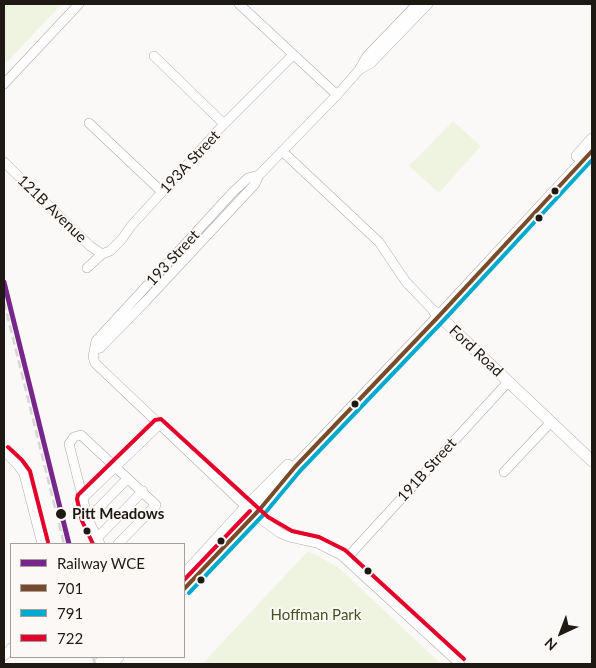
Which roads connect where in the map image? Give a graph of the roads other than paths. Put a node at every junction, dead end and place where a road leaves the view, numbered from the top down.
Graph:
1 (79, 4) edge
2 (239, 4) edge
3 (417, 4) edge
4 (428, 4) edge
5 (293, 55) junction
6 (154, 56) dead end
7 (359, 70) junction
8 (4, 84) edge
9 (337, 95) junction
10 (89, 123) dead end
11 (224, 124) junction
12 (592, 140) edge
13 (282, 151) junction
14 (592, 151) edge
15 (4, 162) edge
16 (162, 192) junction
17 (498, 246) junction
18 (102, 254) junction
19 (87, 268) dead end
20 (436, 313) junction
21 (508, 382) junction
22 (551, 422) junction
23 (159, 425) junction
24 (4, 451) edge
25 (592, 461) edge
26 (115, 468) junction
27 (504, 472) dead end
28 (128, 479) junction
29 (143, 492) junction
30 (83, 498) junction
31 (250, 511) junction
32 (88, 519) junction
33 (99, 541) edge
34 (42, 543) edge
35 (119, 543) edge
36 (346, 559) junction
37 (185, 573) edge
38 (185, 588) edge
39 (460, 664) edge

1 - 8 street
2 - 5 street
3 - 7 street, 193 Street
4 - 7 street, 193 Street
5 - 9 street
5 - 11 street, 193A Street
6 - 11 street
7 - 9 street, 193 Street
9 - 13 street, 193 Street
10 - 16 street
11 - 16 street, 193A Street
12 - 17 main road
13 - 20 street, Ford Road
13 - 23 street, 193 Street
14 - 17 main road
15 - 18 street, 121B Avenue
16 - 18 street, 193A Street
17 - 20 main road
18 - 19 street, 193A Street
20 - 21 main road, Ford Road
20 - 31 main road
21 - 22 main road, Ford Road
21 - 36 street, 191B Street
22 - 25 main road, Ford Road
22 - 27 street
23 - 26 street
23 - 31 street
24 - 34 street
26 - 28 street
26 - 30 street
26 - 30 street
28 - 29 street
28 - 32 street
29 - 33 street
29 - 35 street
30 - 32 street
31 - 36 street
31 - 37 main road
31 - 38 main road
32 - 33 street
36 - 39 street

